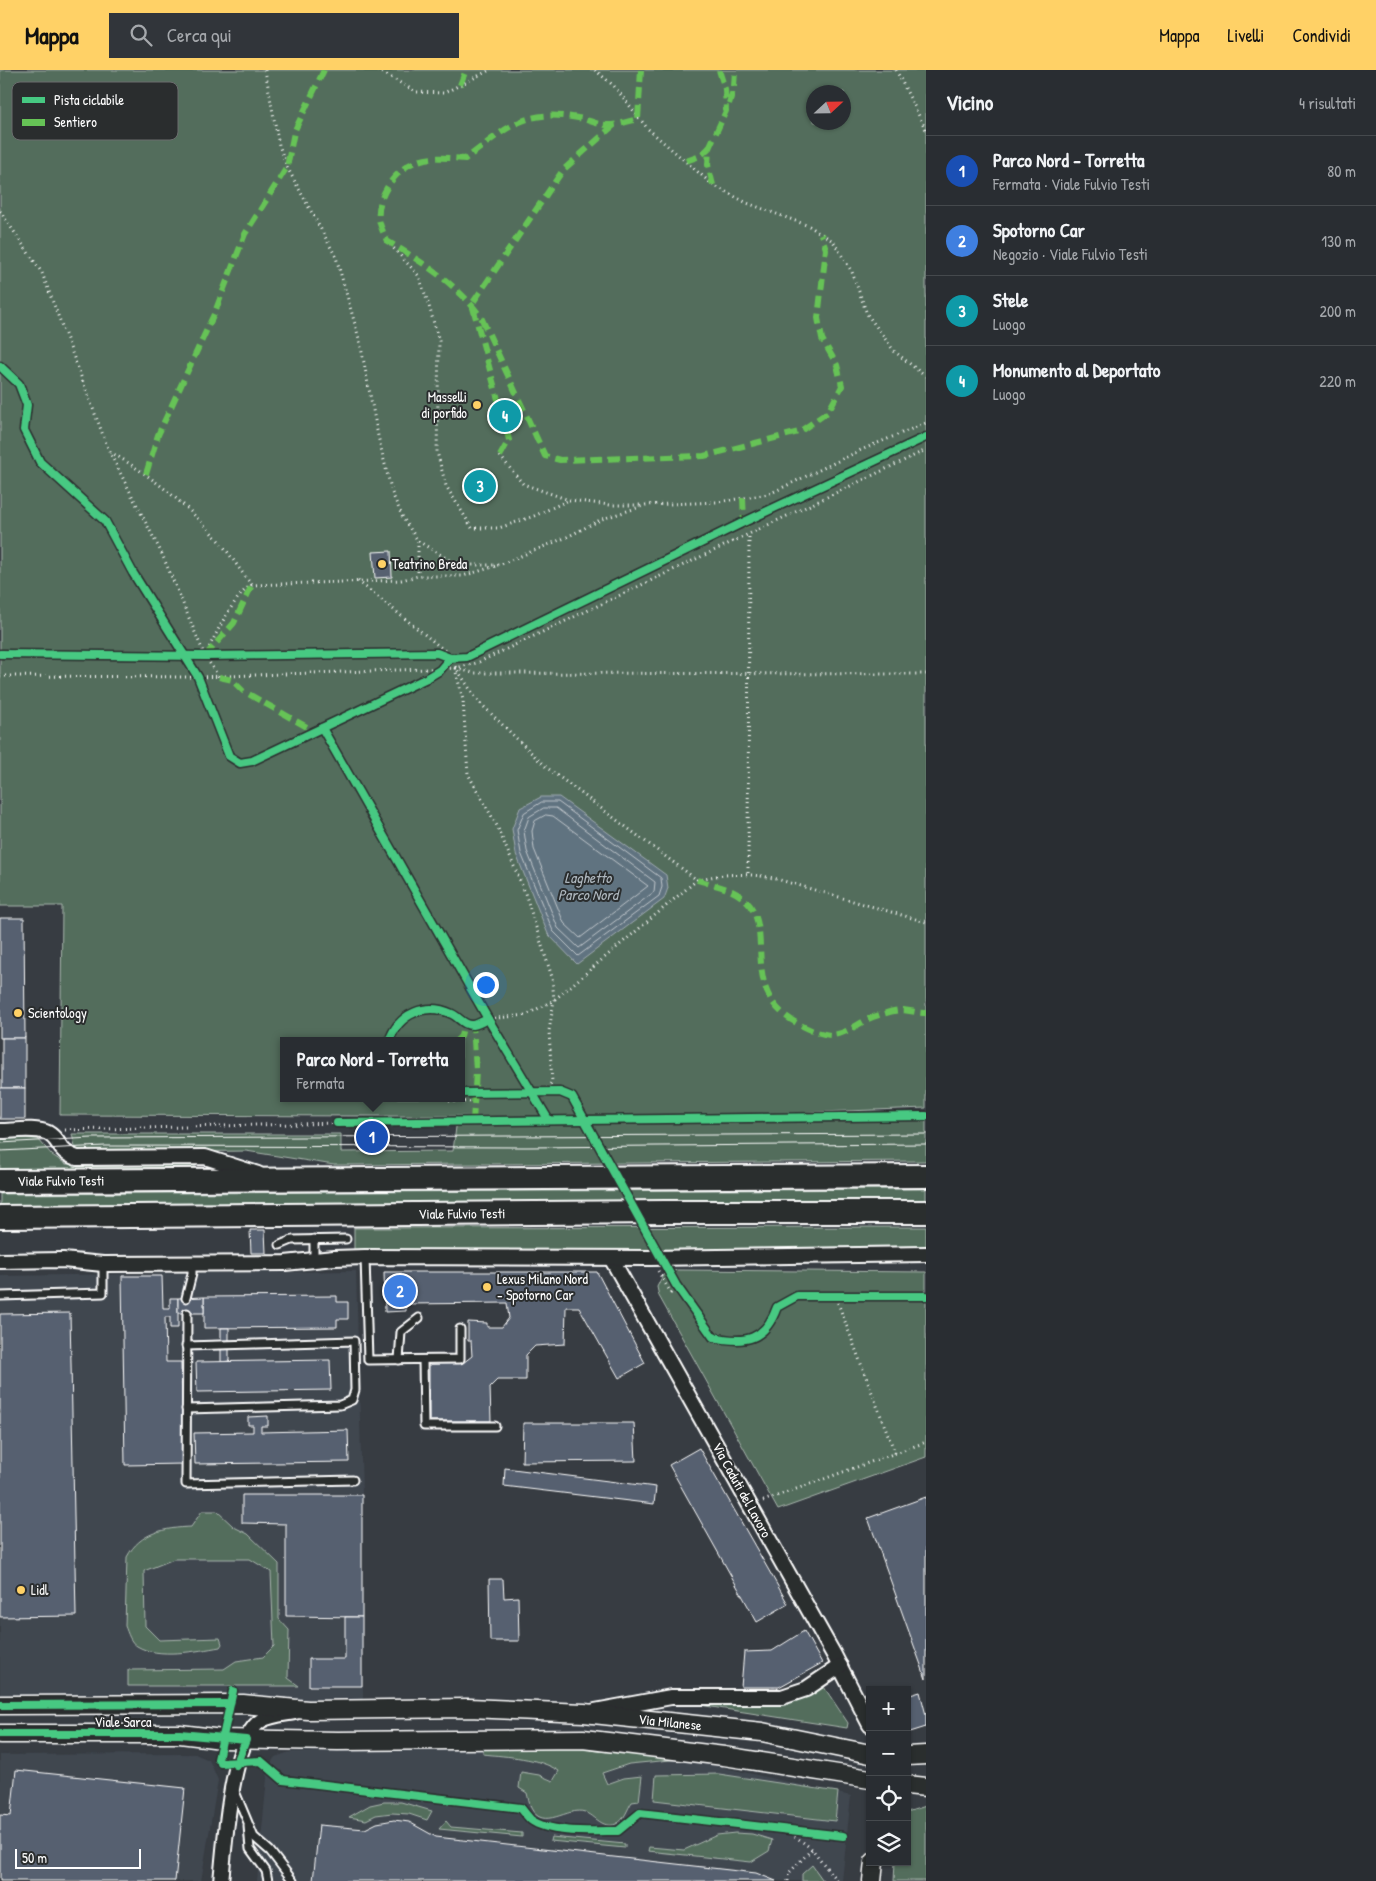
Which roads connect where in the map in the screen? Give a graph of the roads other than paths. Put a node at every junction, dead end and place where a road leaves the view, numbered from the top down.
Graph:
1 (0, 1131) edge
2 (926, 1176) edge
3 (273, 1179) junction
4 (0, 1181) edge
5 (926, 1212) edge
6 (0, 1217) edge
7 (314, 1239) junction
8 (346, 1239) dead end
9 (280, 1245) dead end
10 (926, 1254) edge
11 (365, 1257) junction
12 (611, 1258) junction
13 (314, 1260) junction
14 (0, 1261) edge
15 (192, 1263) junction
16 (103, 1264) junction
17 (0, 1296) edge
18 (186, 1298) dead end
19 (186, 1313) dead end
20 (419, 1318) dead end
21 (460, 1329) dead end
22 (186, 1346) junction
23 (399, 1360) junction
24 (423, 1360) junction
25 (186, 1409) junction
26 (495, 1426) dead end
27 (353, 1480) dead end
28 (840, 1666) junction
29 (0, 1705) edge
30 (469, 1708) joint
31 (308, 1710) junction
32 (584, 1713) junction
33 (866, 1716) edge
34 (0, 1734) edge
35 (484, 1738) joint
36 (246, 1740) junction
37 (866, 1753) edge
38 (926, 1755) edge
39 (911, 1756) edge
40 (866, 1778) edge
41 (911, 1785) edge
42 (233, 1787) junction
43 (926, 1787) edge
44 (247, 1821) junction
45 (221, 1881) edge
46 (268, 1881) edge
47 (293, 1881) edge

1 - 3 street, Viale Fulvio Testi
2 - 3 main road, Viale Fulvio Testi
3 - 4 main road, Viale Fulvio Testi
5 - 6 main road, Viale Fulvio Testi
7 - 8 lane
7 - 9 lane
7 - 13 lane
10 - 12 street
11 - 12 street
11 - 13 street
11 - 23 lane
12 - 28 street, Via Caduti del Lavoro
13 - 15 street
14 - 16 street
15 - 16 street
15 - 18 lane
16 - 17 lane
19 - 22 lane
20 - 23 lane
21 - 24 lane
22 - 25 lane
22 - 25 lane
23 - 24 lane
24 - 26 lane
25 - 27 lane
28 - 32 street
28 - 33 street, Via Caduti del Lavoro
29 - 31 street, Viale Sarca
30 - 31 street, Viale Sarca
30 - 32 street, Via Milanese
31 - 36 street
32 - 37 street, Via Milanese
34 - 36 street, Viale Sarca
35 - 36 street, Viale Sarca
35 - 40 street, Via Milanese
36 - 42 street
38 - 39 street
41 - 43 street
42 - 44 lane
42 - 45 street
44 - 46 lane
44 - 47 lane

